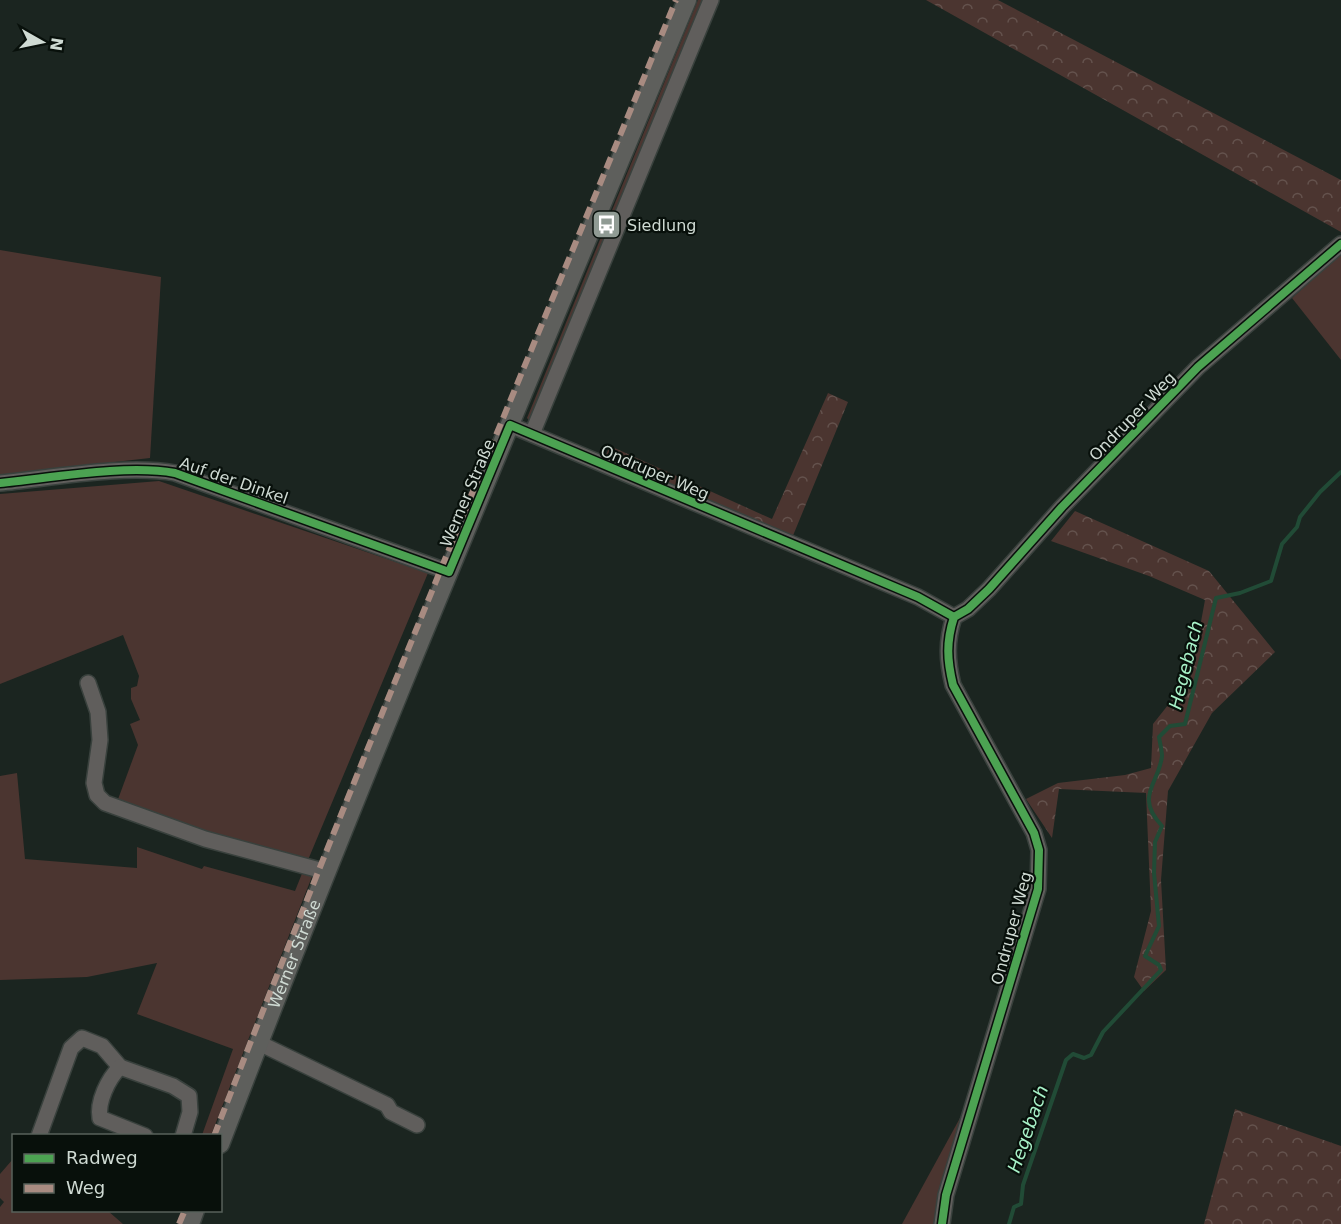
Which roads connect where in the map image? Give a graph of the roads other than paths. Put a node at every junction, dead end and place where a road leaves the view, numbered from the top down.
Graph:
1 (687, 0) edge
2 (711, 0) edge
3 (1341, 244) edge
4 (510, 425) junction
5 (532, 434) junction
6 (0, 483) edge
7 (449, 572) junction
8 (954, 617) junction
9 (88, 683) dead end
10 (327, 872) junction
11 (259, 1043) junction
12 (120, 1067) junction
13 (417, 1125) dead end
14 (40, 1134) edge
15 (140, 1134) edge
16 (184, 1134) edge
17 (222, 1139) edge
18 (942, 1224) edge

1 - 4 main road, Werner Straße
2 - 5 street
3 - 8 street, Ondruper Weg
4 - 5 street, Ondruper Weg
4 - 7 main road, Werner Straße
5 - 8 street, Ondruper Weg
6 - 7 street, Auf der Dinkel
7 - 10 main road, Werner Straße
8 - 18 street, Ondruper Weg
9 - 10 street
10 - 11 main road, Werner Straße
11 - 13 street
11 - 17 main road, Werner Straße
12 - 14 street
12 - 15 street
12 - 16 street

